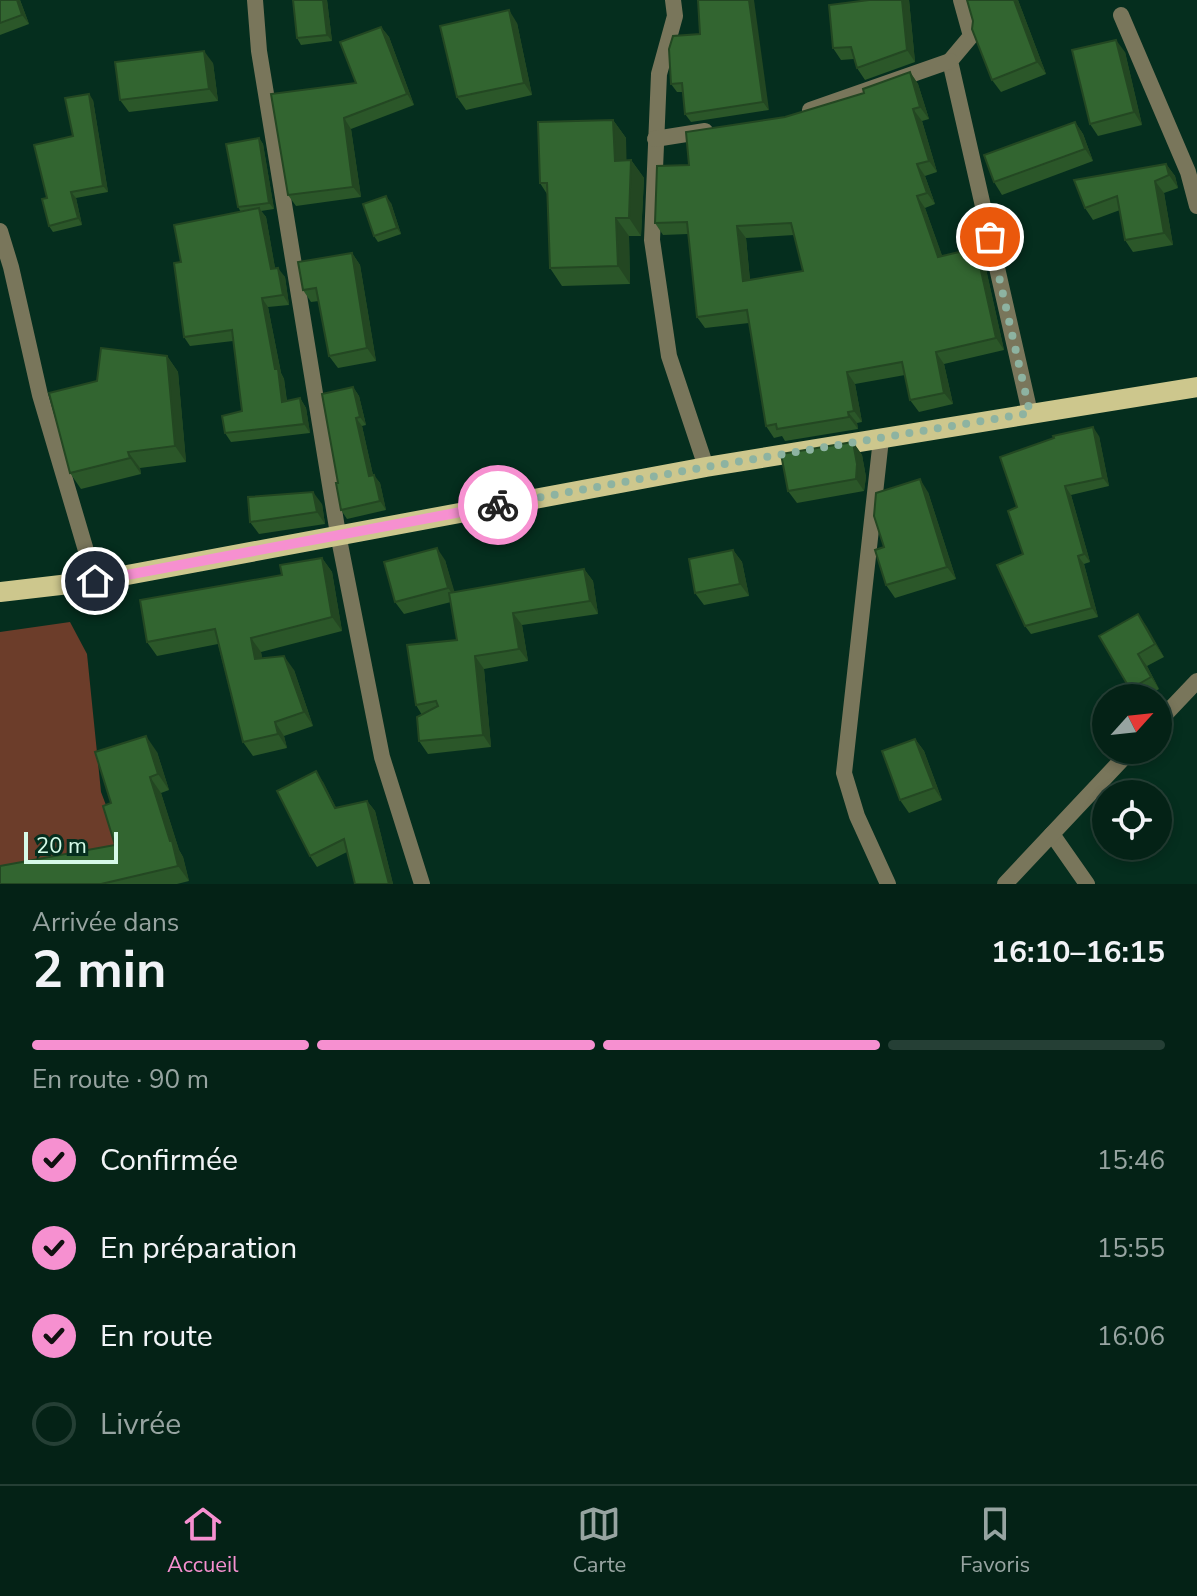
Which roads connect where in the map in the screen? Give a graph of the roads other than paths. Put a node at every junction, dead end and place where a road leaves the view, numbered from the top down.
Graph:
1 (255, 0) edge
2 (673, 0) edge
3 (961, 0) edge
4 (1121, 15) dead end
5 (950, 61) junction
6 (790, 118) edge
7 (715, 129) edge
8 (655, 139) junction
9 (1197, 206) edge
10 (0, 231) edge
11 (1197, 387) edge
12 (1030, 413) junction
13 (881, 439) junction
14 (706, 467) junction
15 (338, 534) junction
16 (95, 581) junction
17 (0, 592) edge
18 (1197, 681) edge
19 (1172, 707) edge
20 (1118, 764) edge
21 (1052, 834) junction
22 (422, 884) edge
23 (888, 884) edge
24 (1005, 884) edge
25 (1087, 884) edge

1 - 15 street
2 - 8 street
3 - 5 street
4 - 9 street
5 - 6 street
5 - 12 street
7 - 8 street
8 - 14 street
10 - 16 street
11 - 12 main road
12 - 13 main road
13 - 14 main road
13 - 23 street
14 - 15 main road
15 - 16 main road
15 - 22 street
16 - 17 main road
18 - 19 street
20 - 21 street
21 - 24 street
21 - 25 street

